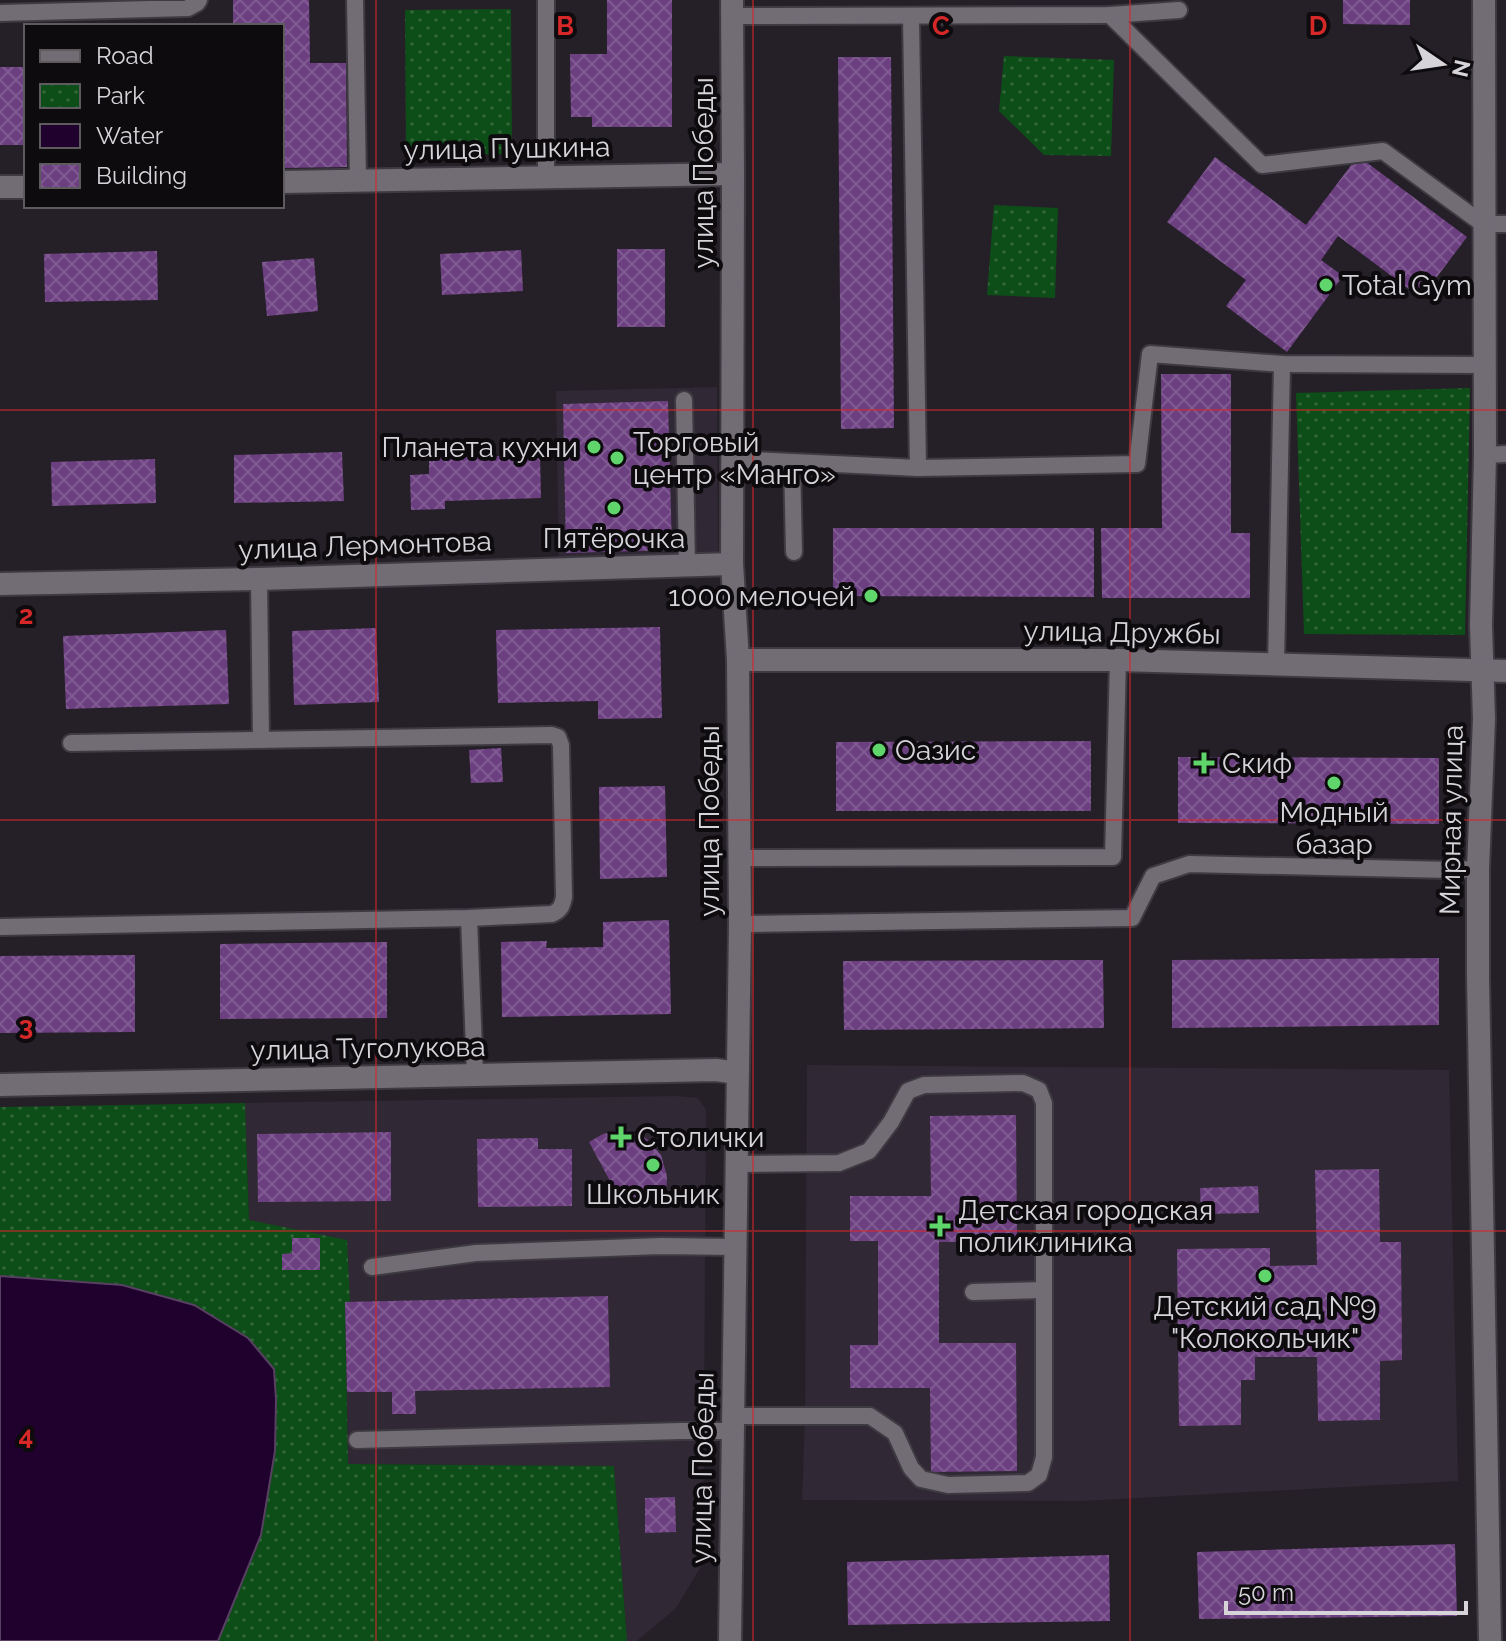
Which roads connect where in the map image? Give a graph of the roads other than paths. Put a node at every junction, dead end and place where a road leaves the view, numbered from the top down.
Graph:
1 (199, 0) edge
2 (355, 0) edge
3 (546, 0) edge
4 (1484, 0) edge
5 (732, 8) edge
6 (1179, 10) dead end
7 (0, 13) edge
8 (1110, 15) junction
9 (911, 16) junction
10 (733, 174) junction
11 (546, 177) junction
12 (358, 181) junction
13 (284, 182) edge
14 (0, 187) edge
15 (24, 187) edge
16 (1495, 224) edge
17 (1282, 364) junction
18 (1485, 365) junction
19 (684, 400) dead end
20 (1496, 455) edge
21 (733, 459) junction
22 (792, 462) junction
23 (918, 468) junction
24 (794, 552) dead end
25 (732, 564) junction
26 (687, 565) junction
27 (259, 579) junction
28 (0, 584) edge
29 (738, 660) junction
30 (1118, 660) junction
31 (1276, 665) junction
32 (1482, 671) junction
33 (1506, 671) edge
34 (261, 740) junction
35 (71, 743) dead end
36 (740, 858) junction
37 (1478, 869) junction
38 (469, 918) junction
39 (740, 924) junction
40 (0, 927) edge
41 (737, 1073) junction
42 (475, 1076) junction
43 (0, 1085) edge
44 (736, 1164) junction
45 (735, 1247) junction
46 (372, 1267) dead end
47 (1044, 1290) junction
48 (973, 1292) dead end
49 (733, 1424) junction
50 (357, 1440) dead end
51 (730, 1641) edge
52 (1490, 1641) edge

1 - 7 lane
2 - 12 lane
3 - 11 lane
4 - 16 street, Мирная улица
5 - 9 lane
5 - 10 street, улица Победы
6 - 8 lane
8 - 9 lane
8 - 16 lane
9 - 23 lane
10 - 11 street, улица Пушкина
10 - 21 street, улица Победы
11 - 12 street, улица Пушкина
12 - 13 street, улица Пушкина
14 - 15 street
16 - 18 street, Мирная улица
17 - 18 lane
17 - 23 lane
17 - 31 lane
18 - 20 street, Мирная улица
19 - 26 lane
20 - 32 street, Мирная улица
21 - 22 lane
21 - 25 street, улица Победы
22 - 23 lane
22 - 24 lane
25 - 26 street, улица Лермонтова
25 - 29 street, улица Победы
26 - 27 street, улица Лермонтова
27 - 28 street, улица Лермонтова
27 - 34 lane
29 - 30 street, улица Дружбы
29 - 36 street, улица Победы
30 - 31 street, улица Дружбы
30 - 36 lane
31 - 32 street, улица Дружбы
32 - 33 street, улица Дружбы
32 - 37 street, Мирная улица
34 - 35 lane
34 - 38 lane
36 - 39 street, улица Победы
37 - 39 lane
37 - 52 street, Мирная улица
38 - 40 lane
38 - 42 lane
39 - 41 street, улица Победы
41 - 42 street, улица Туголукова
41 - 44 street, улица Победы
42 - 43 street, улица Туголукова
44 - 45 street, улица Победы
44 - 47 lane
45 - 46 lane
45 - 49 street, улица Победы
47 - 48 lane
47 - 49 lane
49 - 50 lane
49 - 51 street, улица Победы

